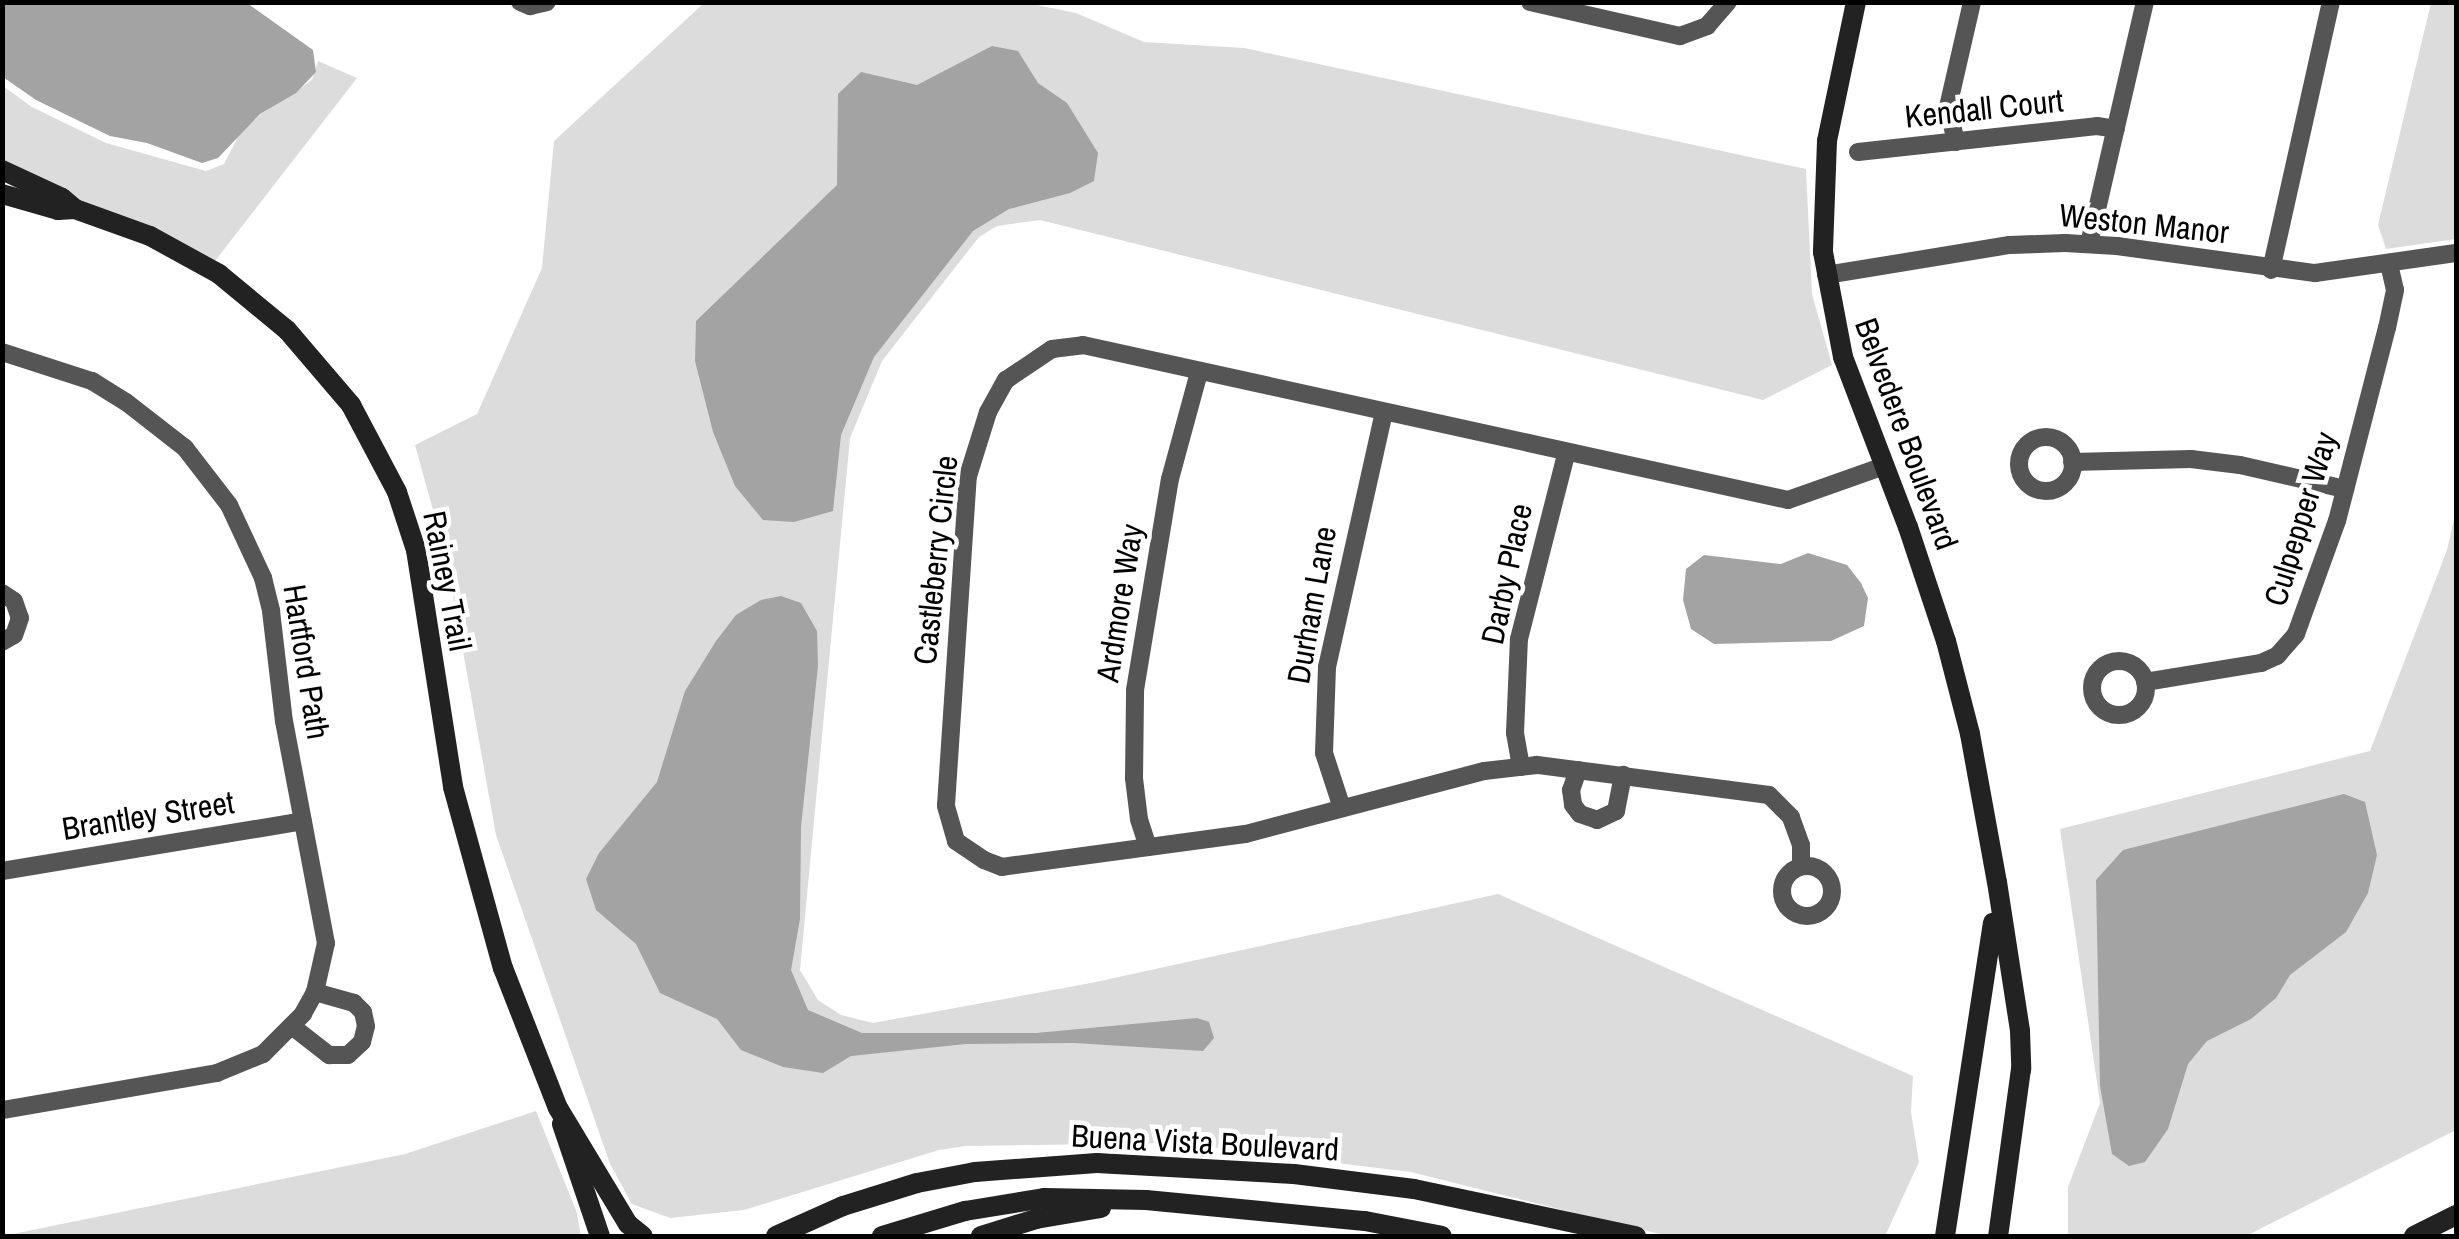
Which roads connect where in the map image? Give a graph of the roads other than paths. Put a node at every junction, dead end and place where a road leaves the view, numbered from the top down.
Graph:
1 (520, 2) edge
2 (546, 2) edge
3 (1530, 2) edge
4 (1728, 2) edge
5 (1856, 2) edge
6 (1972, 2) edge
7 (2145, 2) edge
8 (2331, 2) edge
9 (2116, 129) junction
10 (1956, 142) junction
11 (1858, 152) dead end
12 (2, 170) edge
13 (2, 194) edge
14 (75, 208) junction
15 (2089, 244) junction
16 (2456, 253) edge
17 (2389, 263) junction
18 (2272, 270) junction
19 (1826, 275) junction
20 (2, 352) edge
21 (1200, 372) junction
22 (1384, 413) junction
23 (1566, 454) junction
24 (2072, 462) dead end
25 (1884, 466) junction
26 (2345, 490) junction
27 (2, 593) edge
28 (2, 642) edge
29 (2145, 682) dead end
30 (1520, 766) junction
31 (1578, 770) junction
32 (1623, 775) junction
33 (1342, 808) junction
34 (303, 821) junction
35 (1148, 847) junction
36 (1801, 866) dead end
37 (2, 871) edge
38 (1996, 882) junction
39 (315, 992) junction
40 (293, 1027) junction
41 (558, 1108) junction
42 (2, 1110) edge
43 (1146, 1200) junction
44 (2456, 1214) edge
45 (600, 1236) edge
46 (643, 1236) edge
47 (776, 1236) edge
48 (882, 1236) edge
49 (981, 1236) edge
50 (1442, 1236) edge
51 (1636, 1236) edge
52 (1945, 1236) edge
53 (1998, 1236) edge
54 (2414, 1236) edge

1 - 2 street
3 - 4 street
5 - 19 street, Belvedere Boulevard
6 - 10 street
7 - 9 street
8 - 18 street
9 - 10 street, Kendall Court
9 - 15 street
10 - 11 street, Kendall Court
12 - 14 street, Rainey Trail
13 - 14 street, Rainey Trail
14 - 41 street, Rainey Trail
15 - 18 street, Weston Manor
15 - 19 street, Weston Manor
16 - 17 street, Weston Manor
17 - 18 street, Weston Manor
17 - 26 street, Culpepper Way
19 - 25 street, Belvedere Boulevard
20 - 34 street, Hartford Path
21 - 22 street, Castleberry Circle
21 - 35 street, Ardmore Way
21 - 35 street, Castleberry Circle
22 - 23 street, Castleberry Circle
22 - 33 street, Durham Lane
23 - 25 street, Castleberry Circle
23 - 30 street, Darby Place
24 - 26 street
25 - 38 street, Belvedere Boulevard
26 - 29 street, Culpepper Way
27 - 28 street
30 - 31 street, Castleberry Circle
30 - 33 street, Castleberry Circle
31 - 32 street, Castleberry Circle
31 - 32 street
32 - 36 street, Castleberry Circle
33 - 35 street, Castleberry Circle
34 - 37 street, Brantley Street
34 - 39 street, Hartford Path
38 - 52 street, Belvedere Boulevard
38 - 53 street, Belvedere Boulevard
39 - 40 street, Hartford Path
39 - 40 street
40 - 42 street, Hartford Path
41 - 45 street, Rainey Trail
41 - 46 street, Rainey Trail
43 - 48 street, Buena Vista Boulevard
43 - 49 street
43 - 50 street, Buena Vista Boulevard
44 - 54 street
47 - 51 street, Buena Vista Boulevard

